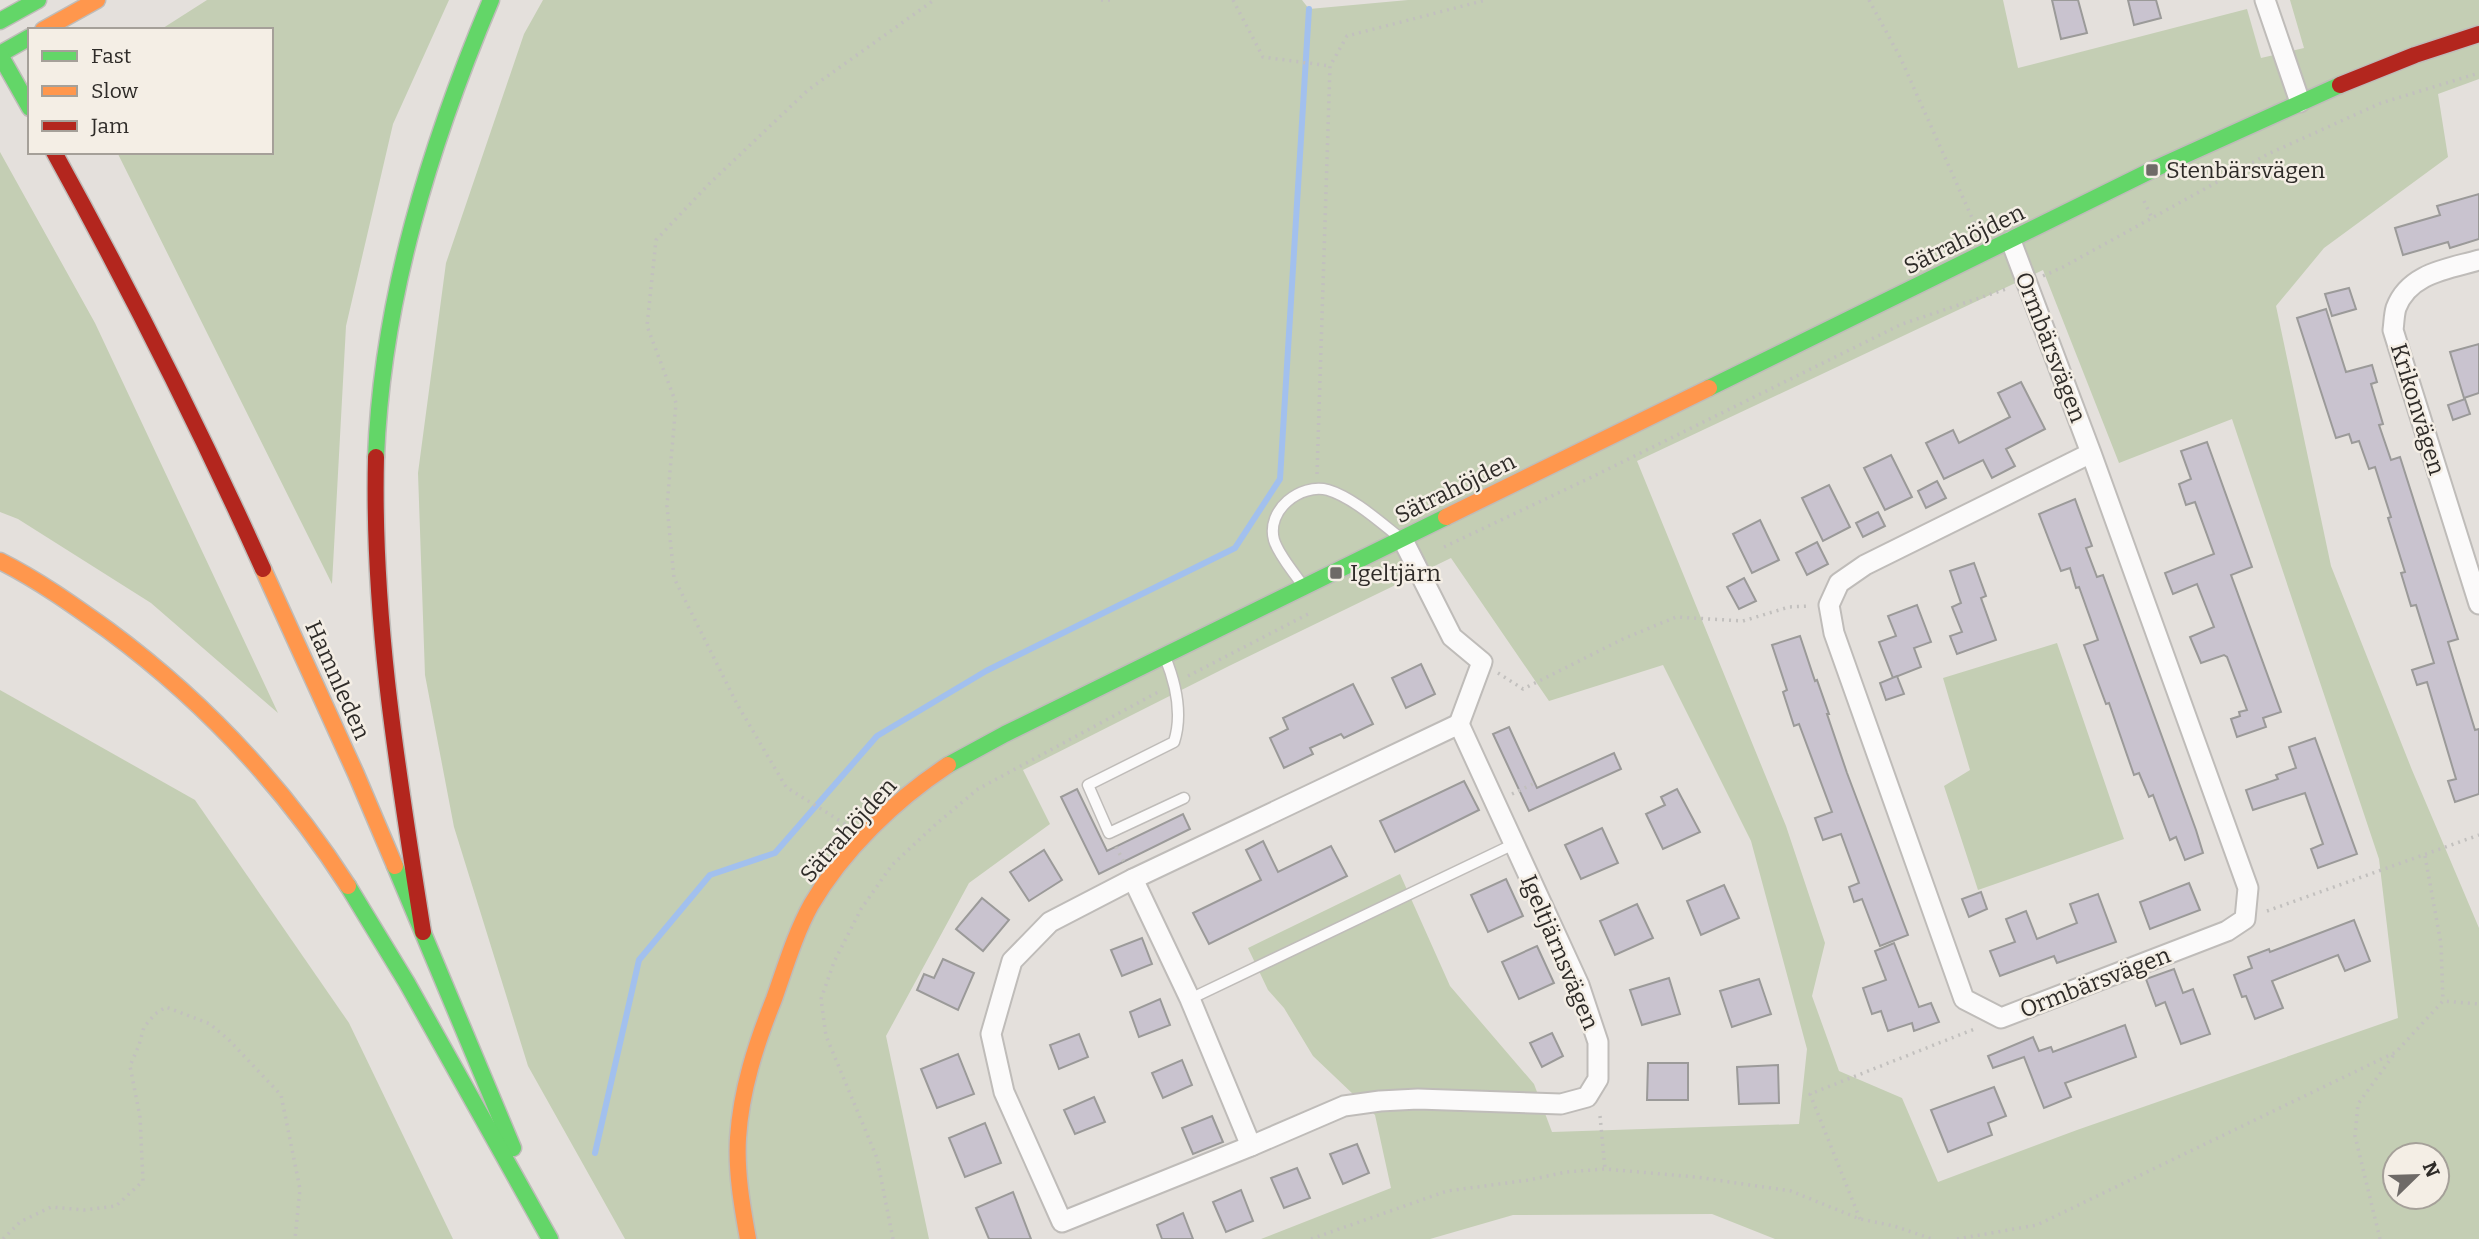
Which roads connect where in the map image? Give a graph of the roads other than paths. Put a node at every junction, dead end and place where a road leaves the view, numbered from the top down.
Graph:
1 (38, 0) edge
2 (97, 0) edge
3 (491, 0) edge
4 (2265, 0) edge
5 (0, 21) edge
6 (47, 28) edge
7 (2479, 34) edge
8 (28, 38) edge
9 (0, 54) edge
10 (2300, 102) junction
11 (28, 104) edge
12 (55, 154) edge
13 (2011, 241) junction
14 (2479, 260) edge
15 (2091, 453) junction
16 (1402, 540) junction
17 (0, 561) edge
18 (1304, 587) junction
19 (2479, 604) edge
20 (1165, 657) junction
21 (1460, 724) junction
22 (1184, 798) dead end
23 (1514, 844) junction
24 (1133, 878) junction
25 (423, 932) junction
26 (1190, 999) junction
27 (1251, 1146) junction
28 (551, 1239) edge
29 (748, 1239) edge

1 - 5 main road
2 - 6 main road
3 - 25 main road
4 - 10 street
7 - 10 main road, Sätrahöjden
8 - 9 main road
9 - 11 main road
10 - 13 main road, Sätrahöjden
12 - 25 main road, Hamnleden
13 - 15 street, Ormbärsvägen
13 - 16 main road, Sätrahöjden
14 - 19 street, Krikonvägen
15 - 15 street, Ormbärsvägen
16 - 18 main road, Sätrahöjden
16 - 18 lane
16 - 21 street
17 - 28 main road
18 - 20 main road, Sätrahöjden
20 - 22 lane
20 - 29 main road, Sätrahöjden
21 - 23 street, Igeltjärnsvägen
21 - 24 street, Igeltjärnsvägen
23 - 26 lane
23 - 27 street, Igeltjärnsvägen
24 - 26 street
24 - 27 street, Igeltjärnsvägen
25 - 28 main road, Hamnleden
26 - 27 street

